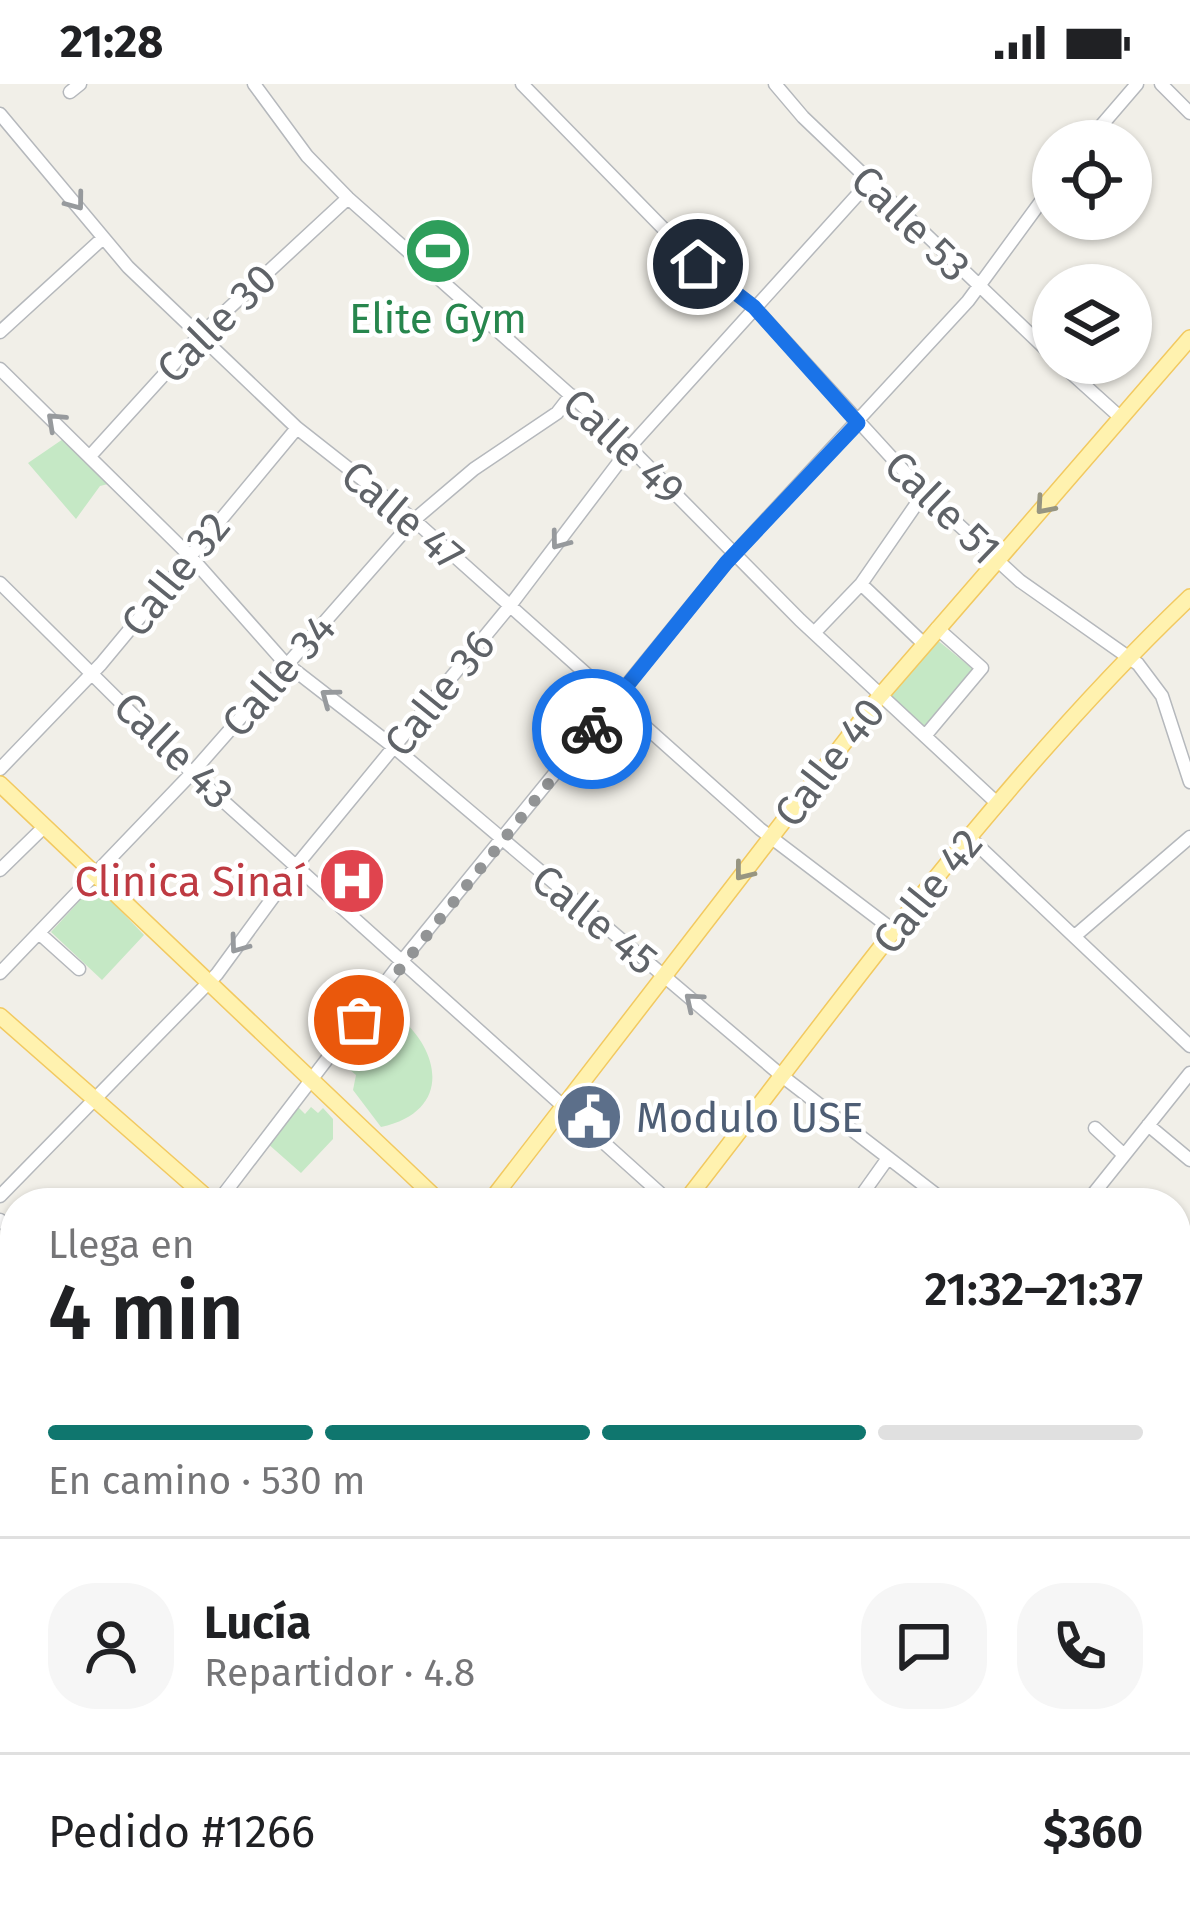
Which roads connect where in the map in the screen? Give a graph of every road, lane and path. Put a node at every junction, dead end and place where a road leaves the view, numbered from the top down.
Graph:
1 (254, 84) edge
2 (522, 84) edge
3 (775, 84) edge
4 (1137, 84) edge
5 (1161, 84) edge
6 (0, 113) edge
7 (1190, 113) edge
8 (1106, 120) edge
9 (6, 134) edge
10 (869, 182) junction
11 (348, 198) junction
12 (1032, 214) edge
13 (104, 238) junction
14 (978, 288) junction
15 (754, 307) junction
16 (0, 332) edge
17 (200, 335) junction
18 (1032, 337) edge
19 (1190, 339) edge
20 (0, 369) edge
21 (1083, 384) edge
22 (571, 395) junction
23 (1120, 418) junction
24 (858, 423) junction
25 (296, 428) junction
26 (630, 448) junction
27 (91, 454) junction
28 (924, 493) junction
29 (414, 520) junction
30 (735, 553) junction
31 (190, 556) junction
32 (997, 560) junction
33 (0, 583) edge
34 (861, 584) junction
35 (1190, 597) edge
36 (509, 607) junction
37 (937, 628) junction
38 (814, 633) junction
39 (924, 644) junction
40 (1129, 655) junction
41 (288, 665) junction
42 (94, 671) junction
43 (880, 696) junction
44 (617, 697) junction
45 (925, 736) junction
46 (395, 748) junction
47 (0, 770) edge
48 (192, 773) junction
49 (1190, 782) edge
50 (0, 784) edge
51 (998, 804) junction
52 (44, 827) junction
53 (771, 837) junction
54 (969, 837) junction
55 (1190, 837) edge
56 (502, 844) junction
57 (296, 866) junction
58 (0, 870) edge
59 (95, 875) junction
60 (893, 930) junction
61 (40, 934) junction
62 (1076, 934) junction
63 (402, 961) junction
64 (80, 969) dead end
65 (0, 973) edge
66 (664, 975) junction
67 (210, 981) junction
68 (0, 1016) edge
69 (1190, 1046) edge
70 (1190, 1073) edge
71 (782, 1076) junction
72 (315, 1080) junction
73 (97, 1103) junction
74 (562, 1109) junction
75 (1148, 1125) junction
76 (1095, 1128) dead end
77 (1124, 1154) junction
78 (888, 1158) junction
79 (1190, 1160) edge
80 (8, 1188) edge
81 (197, 1188) edge
82 (227, 1188) edge
83 (426, 1188) edge
84 (501, 1188) edge
85 (654, 1188) edge
86 (696, 1188) edge
87 (867, 1188) edge
88 (927, 1188) edge
89 (1098, 1188) edge

1 - 11 street, Calle 49
2 - 15 street, Calle 51
3 - 10 street, Calle 53
4 - 8 street
5 - 7 street
6 - 9 street, Calle 47
9 -> 13 street, Calle 47
10 - 14 street, Calle 53
10 - 15 street, Calle 36
11 - 17 street, Calle 30
11 - 22 street, Calle 49
12 - 14 street
13 - 16 street
13 - 17 street, Calle 47
14 - 18 street, Calle 53
14 - 24 street
15 - 24 street, Calle 51
15 - 26 street, Calle 36
17 - 25 street, Calle 47
17 - 27 street, Calle 30
19 - 23 main road, Calle 40
27 -> 20 street, Calle 45
21 - 23 street
22 - 26 street, Calle 49
22 - 29 street, Calle 34
23 -> 32 main road, Calle 40
24 - 28 street, Calle 51
24 - 30 street
25 - 29 street, Calle 47
25 - 31 street, Calle 32
26 - 30 street, Calle 49
26 -> 36 street, Calle 36
27 - 31 street, Calle 45
28 - 32 street, Calle 51
28 - 34 street
29 - 36 street, Calle 47
29 - 41 street, Calle 34
30 - 38 street, Calle 49
30 - 44 street
31 - 41 street, Calle 45
31 - 42 street, Calle 32
32 - 37 main road, Calle 40
32 - 40 street, Calle 51
33 - 42 street, Calle 43
34 - 38 street
34 - 39 street
35 - 40 main road, Calle 42
36 - 44 street, Calle 47
36 - 46 street, Calle 36
37 - 39 main road, Calle 40
37 - 45 street, Calle 40
38 - 43 street, Calle 49
39 - 43 main road, Calle 40
40 - 49 street
40 - 51 main road, Calle 42
46 -> 41 street, Calle 45
41 - 48 street, Calle 34
42 - 47 street, Calle 32
42 - 48 street, Calle 43
43 - 45 street, Calle 49
43 - 53 main road, Calle 40
44 - 53 street, Calle 47
44 - 56 street
45 - 51 street, Calle 49
46 - 56 street, Calle 45
46 - 57 street, Calle 36
48 - 57 street, Calle 43
48 - 59 street, Calle 34
50 - 52 main road
51 - 54 main road, Calle 42
52 - 58 street
52 - 59 main road
53 - 60 street, Calle 47
53 -> 66 main road, Calle 40
54 - 60 main road, Calle 42
54 - 62 street
55 - 62 street
56 - 63 street
56 - 66 street, Calle 45
57 - 63 street, Calle 43
57 -> 67 street, Calle 36
59 - 61 street, Calle 34
59 - 67 main road
60 - 71 main road, Calle 42
61 - 64 street
61 - 65 street, Calle 34
62 - 69 street
63 - 72 street
63 - 74 street, Calle 43
71 -> 66 street, Calle 45
66 - 74 main road, Calle 40
67 - 72 main road
67 - 73 street, Calle 36
68 - 73 main road
70 - 75 street
71 - 78 street, Calle 45
71 - 86 main road, Calle 42
72 - 82 street
72 - 83 main road
73 - 80 street, Calle 36
73 - 81 main road
74 - 84 main road, Calle 40
74 - 85 street, Calle 43
75 - 77 street
75 - 79 street
76 - 77 street
77 - 89 street
78 - 87 street
78 - 88 street, Calle 45

